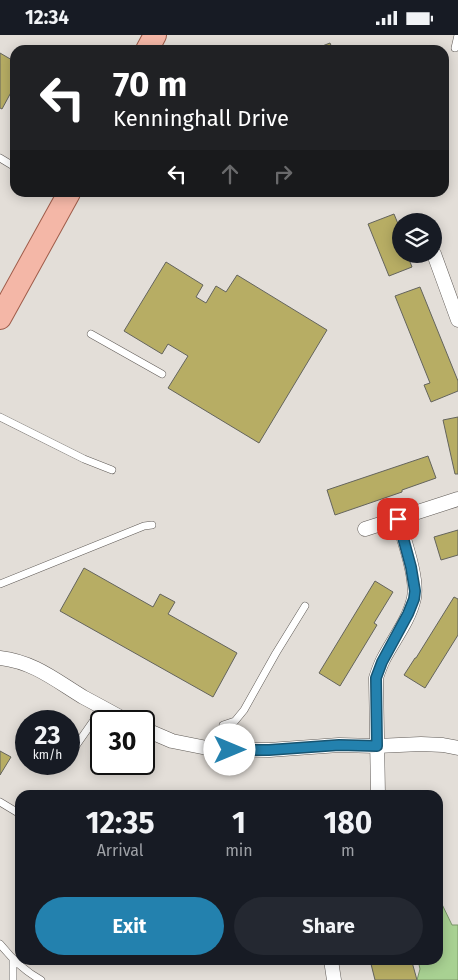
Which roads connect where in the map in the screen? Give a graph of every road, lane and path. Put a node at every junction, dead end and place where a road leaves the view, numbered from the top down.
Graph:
1 (458, 35) edge
2 (455, 48) dead end
3 (62, 197) edge
4 (437, 263) edge
5 (2, 309) edge
6 (458, 320) edge
7 (91, 334) dead end
8 (162, 373) dead end
9 (0, 417) edge
10 (112, 470) dead end
11 (458, 499) edge
12 (398, 519) junction
13 (152, 525) dead end
14 (366, 529) dead end
15 (0, 584) edge
16 (305, 606) dead end
17 (0, 658) edge
18 (103, 707) junction
19 (108, 710) edge
20 (222, 725) dead end
21 (155, 734) edge
22 (80, 740) edge
23 (377, 746) junction
24 (458, 748) edge
25 (378, 790) edge
26 (0, 802) edge
27 (15, 811) edge
28 (0, 944) edge
29 (13, 960) joint
30 (19, 965) edge
31 (332, 965) edge
32 (13, 980) edge
33 (41, 980) edge
34 (334, 980) edge

1 - 2 lane
3 - 5 main road
4 - 6 street
7 - 8 lane
9 - 10 lane
11 - 12 street
12 - 14 street
12 - 23 street
13 - 15 lane
16 - 20 lane
17 - 18 street
18 - 19 street
18 - 22 lane
21 - 23 street
23 - 24 street
23 - 25 street
26 - 27 lane
28 - 29 lane
29 - 32 lane
30 - 33 lane
31 - 34 street

